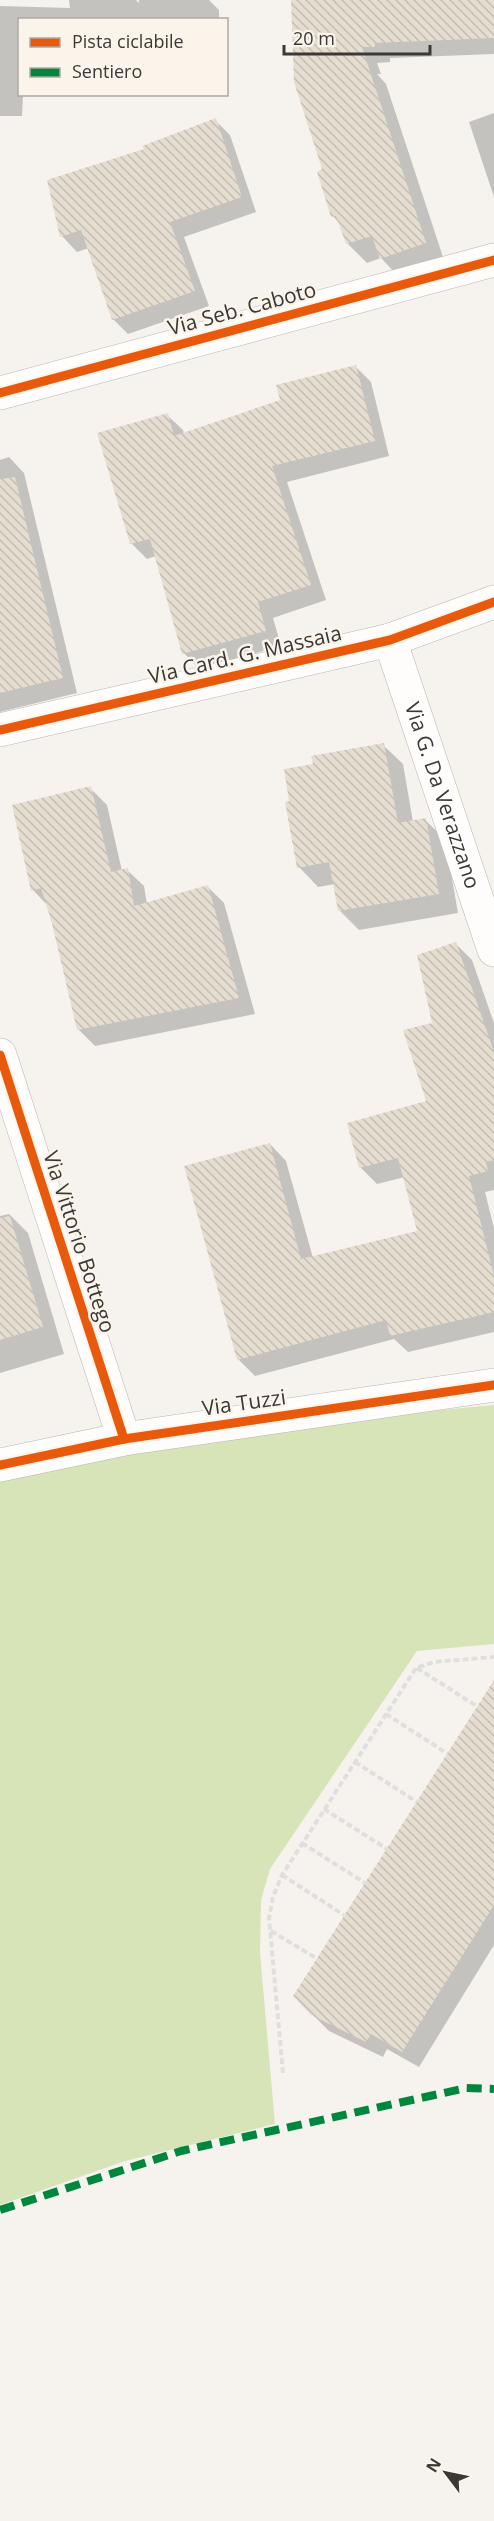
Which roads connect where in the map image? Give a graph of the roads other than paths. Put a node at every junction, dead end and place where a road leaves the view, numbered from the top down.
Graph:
1 (494, 260) edge
2 (0, 393) edge
3 (494, 602) edge
4 (390, 640) junction
5 (0, 730) edge
6 (494, 950) edge
7 (0, 1055) edge
8 (494, 1385) edge
9 (124, 1439) junction
10 (0, 1465) edge

1 - 2 street, Via Seb. Caboto
3 - 4 street, Via Card. G. Massaia
4 - 5 street, Via Card. G. Massaia
4 - 6 street, Via G. Da Verazzano
7 - 9 street, Via Vittorio Bottego
8 - 9 street, Via Tuzzi
9 - 10 street, Via Tuzzi

